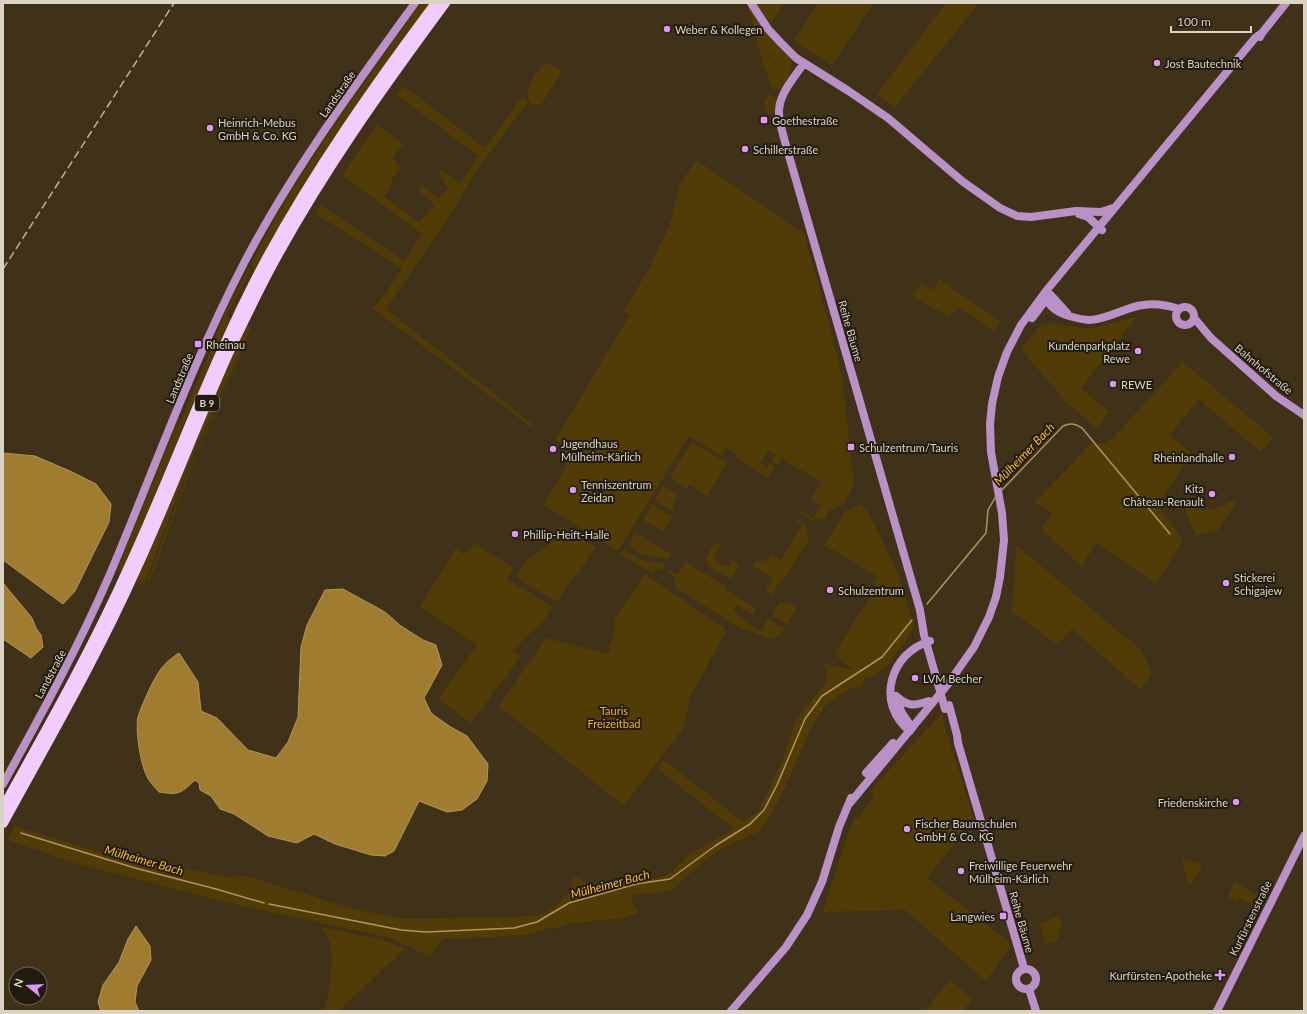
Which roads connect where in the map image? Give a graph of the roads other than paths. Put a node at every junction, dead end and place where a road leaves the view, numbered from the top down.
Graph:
1 (414, 3) edge
2 (436, 3) edge
3 (445, 3) edge
4 (751, 3) edge
5 (1286, 3) edge
6 (1262, 33) junction
7 (804, 63) junction
8 (1115, 207) junction
9 (1070, 212) junction
10 (1091, 212) junction
11 (1102, 227) junction
12 (1046, 295) junction
13 (1057, 311) junction
14 (1178, 312) junction
15 (1033, 316) junction
16 (1073, 317) junction
17 (1193, 322) junction
18 (1014, 339) junction
19 (1304, 415) edge
20 (929, 644) junction
21 (952, 677) junction
22 (896, 696) junction
23 (928, 701) junction
24 (909, 728) junction
25 (3, 784) edge
26 (3, 808) edge
27 (3, 822) edge
28 (1304, 836) edge
29 (1024, 968) junction
30 (1029, 989) junction
31 (731, 1011) edge
32 (1036, 1011) edge
33 (1217, 1011) edge

1 - 25 main road, Landstraße
2 - 26 highway, B 9
3 - 27 highway, B 9
4 - 7 main road
5 - 6 main road
6 - 8 main road
6 - 11 main road
7 - 9 main road
7 - 20 main road, Reihe Bäume
8 - 10 main road
8 - 11 main road
9 - 10 main road
9 - 11 main road
10 - 11 main road
11 - 12 main road
12 - 13 main road
12 - 15 main road
12 - 16 main road
12 - 18 main road
13 - 15 main road
13 - 16 main road
14 - 16 main road
14 - 17 main road
14 - 17 main road
15 - 18 main road
17 - 19 main road, Bahnhofstraße
18 - 21 main road
20 - 22 main road
20 - 24 main road
20 - 29 main road, Reihe Bäume, bridge
21 - 23 main road
21 - 24 main road
22 - 23 main road
22 - 24 main road
23 - 24 main road
24 - 31 main road
28 - 33 main road, Kurfürstenstraße
29 - 30 main road, Reihe Bäume
29 - 30 main road, Reihe Bäume
30 - 32 main road

